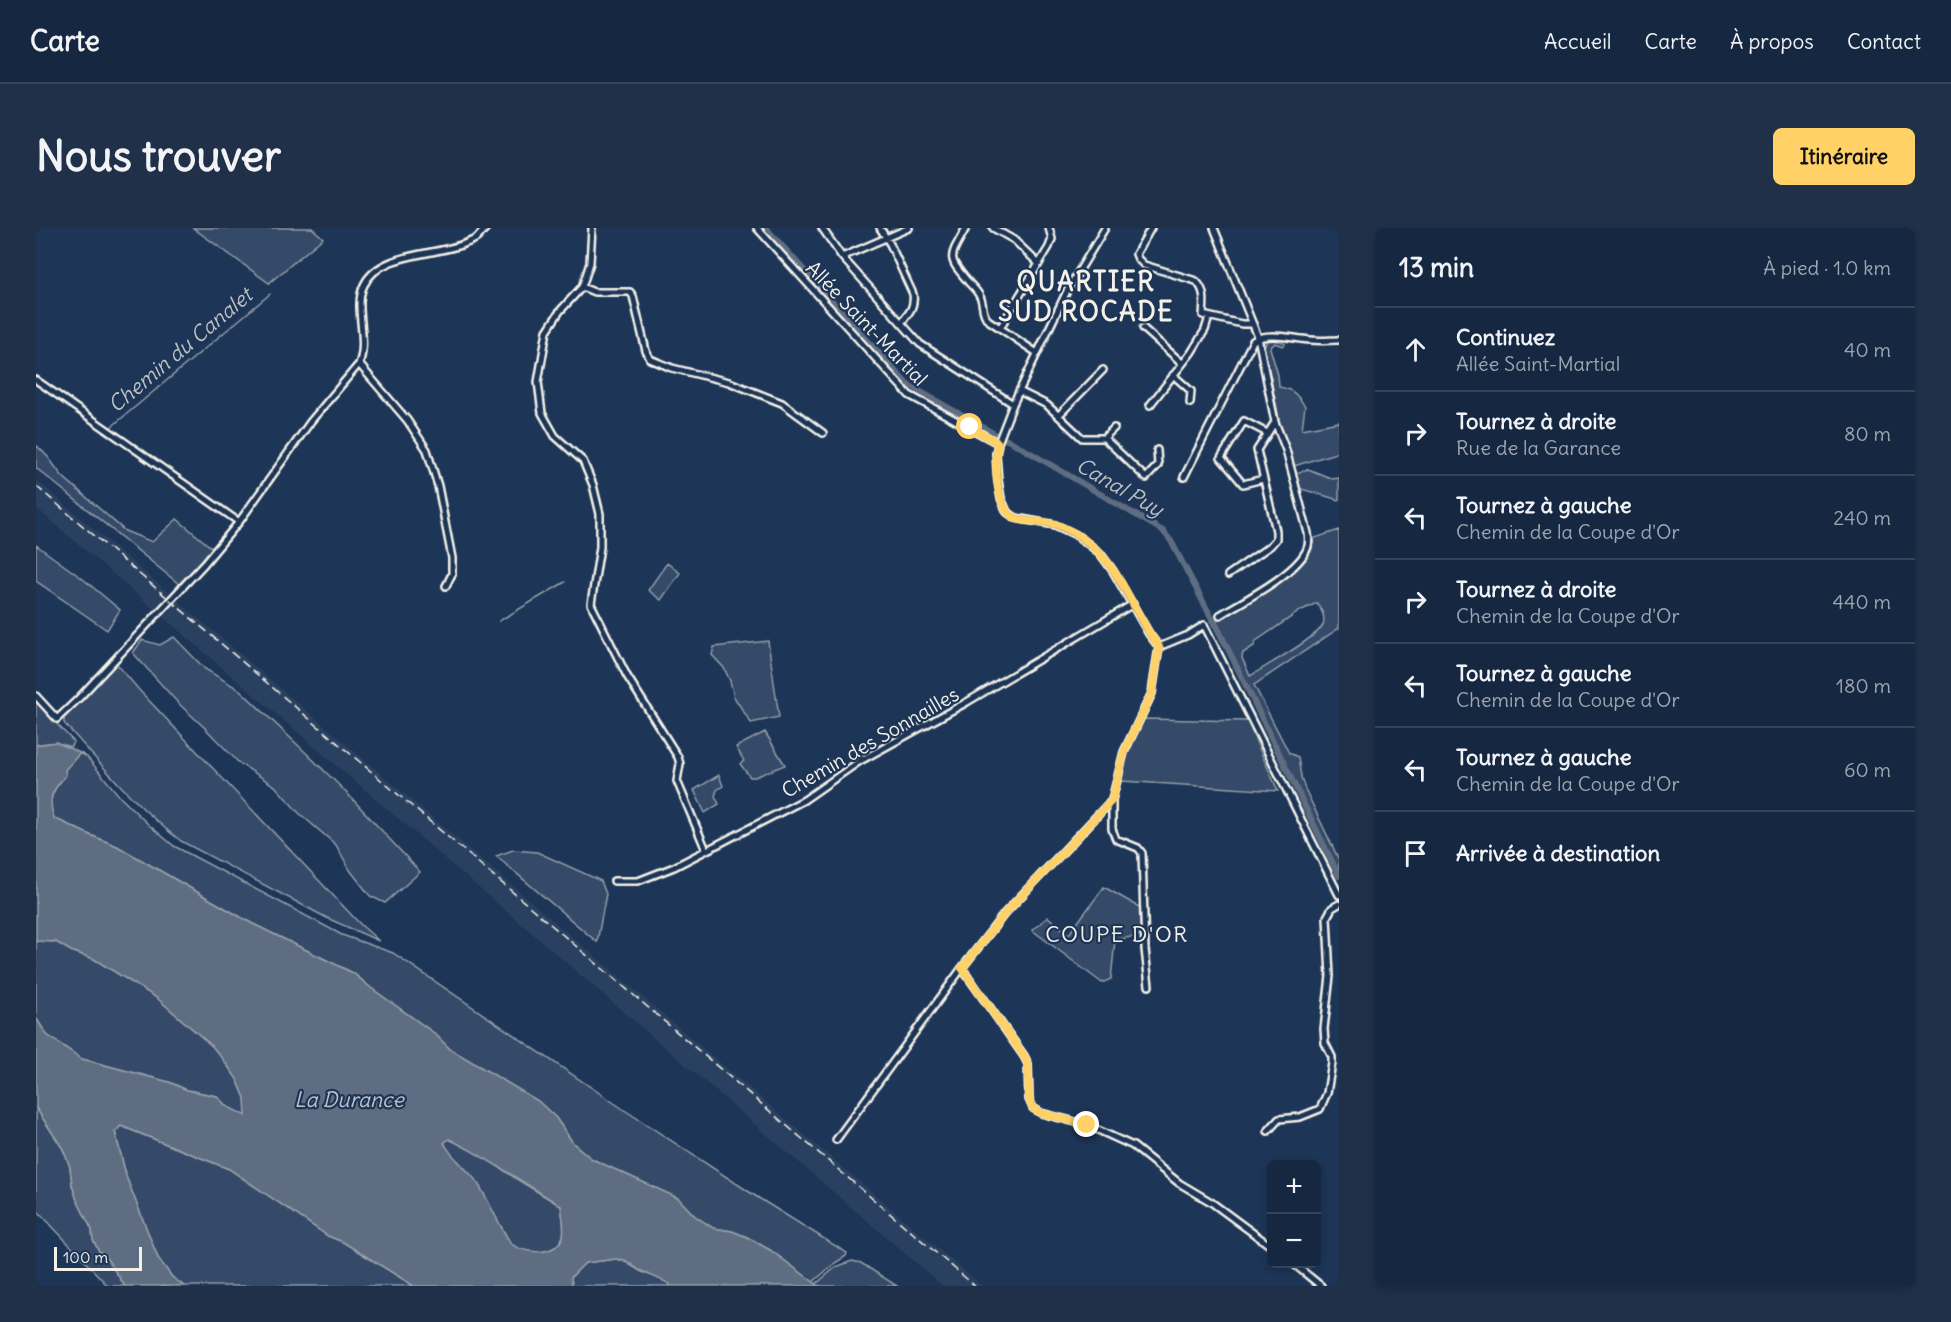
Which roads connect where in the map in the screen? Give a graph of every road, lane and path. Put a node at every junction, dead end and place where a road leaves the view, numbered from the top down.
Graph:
1 (486, 228) edge
2 (592, 228) edge
3 (757, 228) edge
4 (822, 228) edge
5 (880, 228) edge
6 (909, 228) edge
7 (966, 228) edge
8 (993, 228) edge
9 (1049, 228) edge
10 (1105, 228) edge
11 (1151, 228) edge
12 (1214, 228) edge
13 (886, 237) junction
14 (842, 257) junction
15 (1038, 264) junction
16 (582, 288) junction
17 (1209, 317) junction
18 (901, 323) junction
19 (1253, 324) junction
20 (1000, 328) junction
21 (1143, 328) dead end
22 (1258, 337) junction
23 (1339, 340) edge
24 (1037, 353) junction
25 (1182, 363) junction
26 (359, 364) junction
27 (1103, 370) dead end
28 (1173, 375) junction
29 (36, 380) edge
30 (1019, 391) junction
31 (1190, 403) dead end
32 (1013, 404) junction
33 (1150, 405) dead end
34 (1059, 415) junction
35 (1275, 423) junction
36 (1114, 428) dead end
37 (823, 433) dead end
38 (1268, 433) junction
39 (1104, 438) junction
40 (998, 441) junction
41 (1157, 450) dead end
42 (1184, 477) dead end
43 (1263, 478) junction
44 (239, 522) junction
45 (1228, 575) dead end
46 (446, 586) dead end
47 (1133, 604) junction
48 (1220, 615) dead end
49 (1159, 647) junction
50 (36, 696) edge
51 (1112, 800) junction
52 (706, 850) junction
53 (614, 881) dead end
54 (1339, 895) edge
55 (1339, 904) edge
56 (962, 968) junction
57 (1149, 986) dead end
58 (1268, 1131) dead end
59 (836, 1140) dead end
60 (1267, 1243) edge
61 (1299, 1268) edge
62 (1321, 1286) edge

1 - 26 street
2 - 16 street
3 - 40 street, Allée Saint-Martial
4 - 14 street
5 - 13 street
6 - 13 street
7 - 20 street
8 - 15 street
9 - 15 street
10 - 24 street
11 - 17 street
12 - 19 street
13 - 14 street
13 - 18 street
14 - 18 street
15 - 20 street
16 - 37 street
16 - 52 street
17 - 19 street
17 - 25 street
18 - 32 street
19 - 22 street
20 - 24 street
21 - 25 street
22 - 23 street
22 - 35 street
22 - 42 street
24 - 30 street
25 - 28 street
26 - 44 street
26 - 46 street
27 - 34 street
28 - 31 street
28 - 33 street
29 - 44 street
30 - 32 street
30 - 34 street
32 - 40 street
34 - 39 street
35 - 38 street
35 - 48 street
36 - 39 street
38 - 43 street
38 - 43 street
39 - 41 street
40 - 47 street
43 - 45 street
44 - 50 street
47 - 49 street
47 - 52 street, Chemin des Sonnailles
49 - 51 street
49 - 54 street
51 - 56 street
51 - 57 street
52 - 53 street, Chemin des Sonnailles
55 - 58 street
56 - 59 street
56 - 60 street
61 - 62 street

